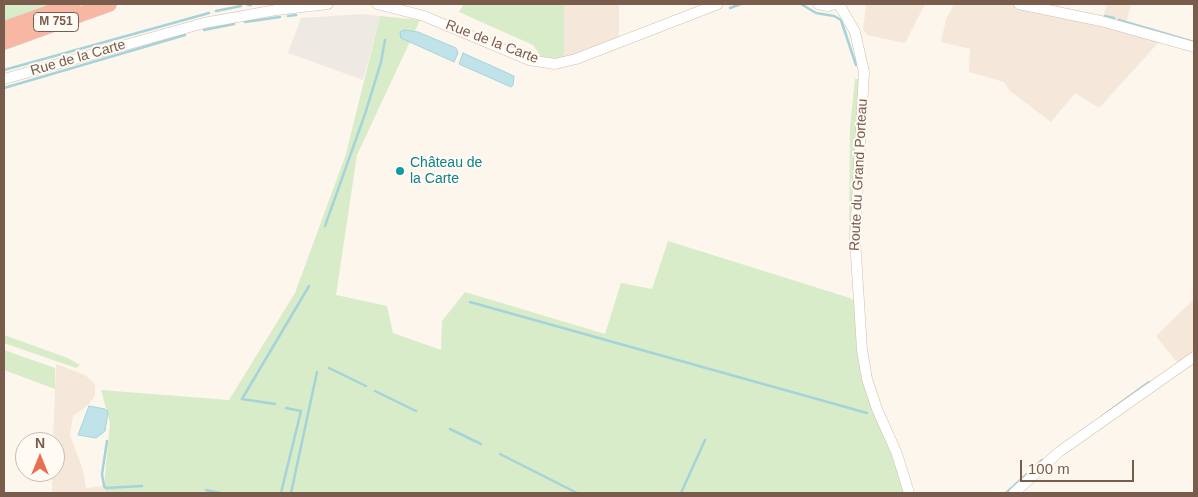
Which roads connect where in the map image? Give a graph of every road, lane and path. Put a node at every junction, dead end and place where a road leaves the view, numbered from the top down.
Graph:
1 (73, 4) edge
2 (109, 4) edge
3 (328, 4) edge
4 (377, 4) edge
5 (718, 4) edge
6 (818, 4) edge
7 (835, 4) edge
8 (839, 4) edge
9 (1019, 4) edge
10 (4, 29) edge
11 (4, 42) edge
12 (1194, 47) edge
13 (4, 79) edge
14 (1194, 357) edge
15 (909, 493) edge
16 (1014, 493) edge

1 - 10 highway, M 751
2 - 11 highway, M 751
3 - 13 street, Rue de la Carte
4 - 5 street, Rue de la Carte
6 - 7 street
8 - 15 street, Route du Grand Porteau
9 - 12 street
14 - 16 street

